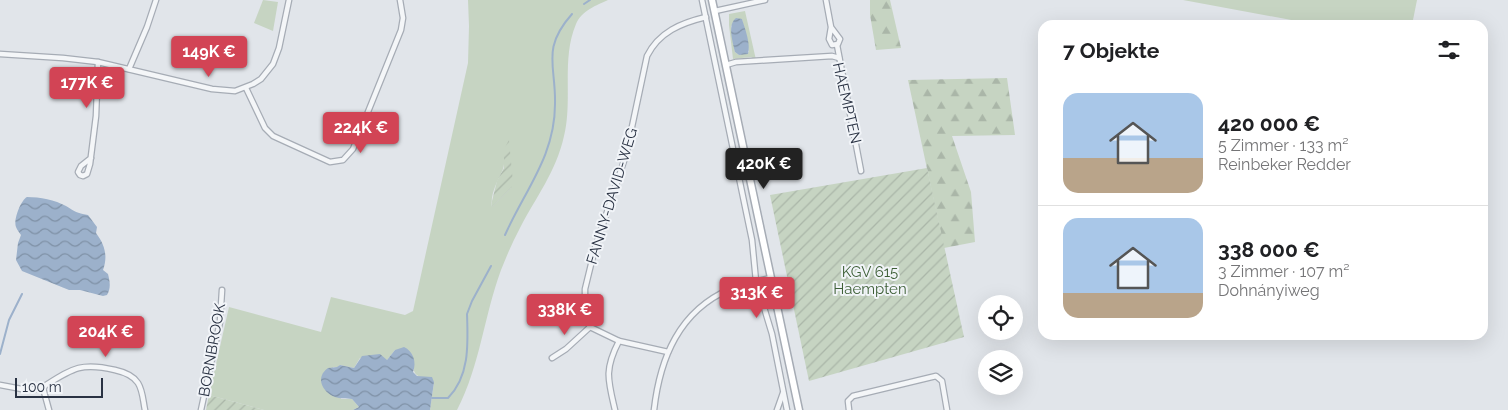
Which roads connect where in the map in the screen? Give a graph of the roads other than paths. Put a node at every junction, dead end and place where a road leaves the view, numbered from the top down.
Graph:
1 (156, 0) edge
2 (289, 0) edge
3 (400, 0) edge
4 (702, 0) edge
5 (712, 0) edge
6 (765, 0) edge
7 (826, 0) edge
8 (715, 11) junction
9 (706, 17) junction
10 (831, 27) junction
11 (836, 45) junction
12 (0, 54) edge
13 (839, 58) junction
14 (98, 62) junction
15 (726, 65) junction
16 (129, 69) junction
17 (246, 88) junction
18 (91, 158) dead end
19 (861, 172) dead end
20 (771, 278) junction
21 (756, 281) junction
22 (222, 290) dead end
23 (590, 327) junction
24 (619, 341) junction
25 (668, 352) junction
26 (552, 358) dead end
27 (0, 385) edge
28 (43, 388) junction
29 (784, 390) junction
30 (49, 410) edge
31 (145, 410) edge
32 (201, 410) edge
33 (615, 410) edge
34 (654, 410) edge
35 (777, 410) edge
36 (787, 410) edge
37 (799, 410) edge
38 (849, 410) edge
39 (947, 410) edge

1 - 16 street
2 - 17 street
3 - 17 street
4 - 9 street
5 - 8 main road
6 - 8 street
7 - 10 street
8 - 15 main road
9 - 21 street
9 - 23 street, FANNY-DAVID-WEG
10 - 11 street
10 - 11 street
11 - 13 street
12 - 14 street
13 - 15 street, HAEMPTEN
13 - 19 street, HAEMPTEN
14 - 16 street
14 - 18 street
15 - 20 main road
16 - 17 street
20 - 21 street
20 - 37 main road
21 - 25 street
21 - 29 street
22 - 32 street, BORNBROOK
23 - 24 street
23 - 26 street
24 - 25 street
24 - 33 street
25 - 34 street
27 - 28 street
28 - 30 street
28 - 31 street
29 - 35 street
29 - 36 street
38 - 39 street

